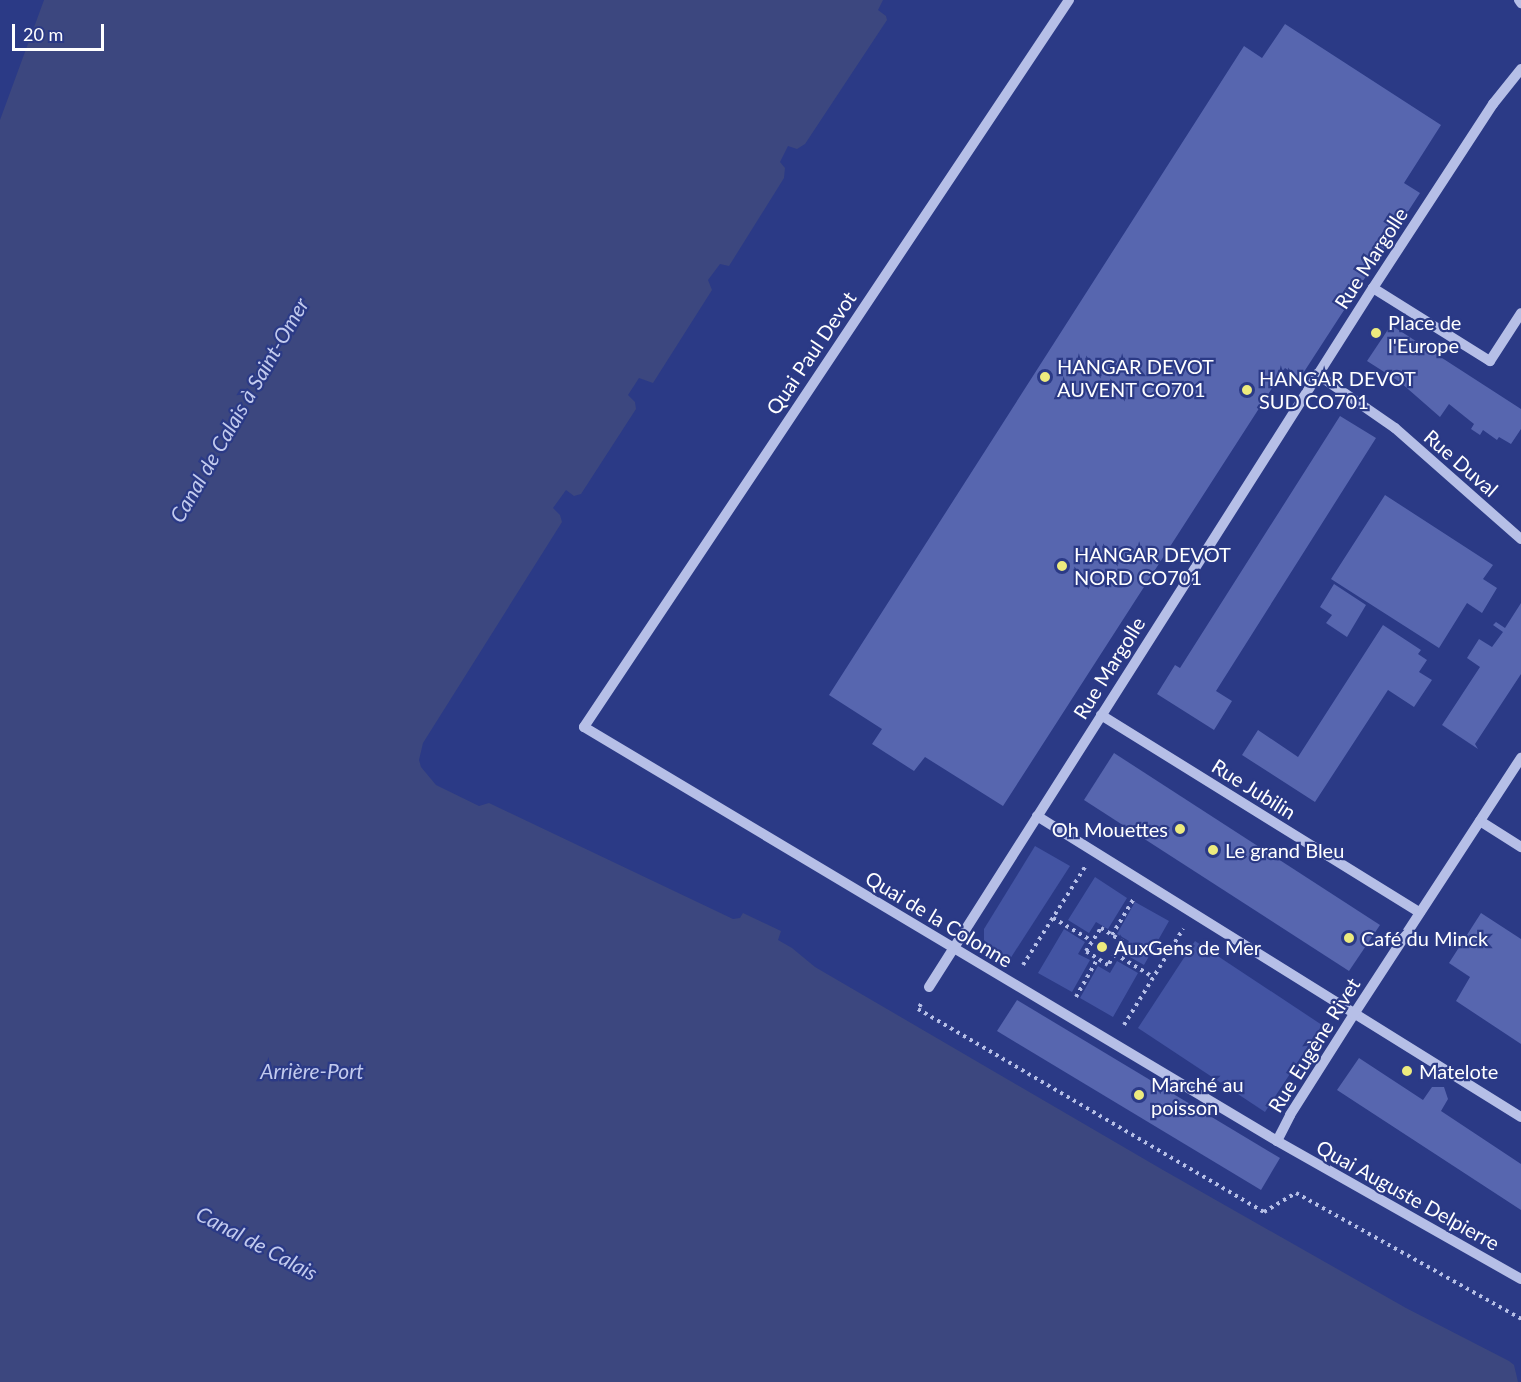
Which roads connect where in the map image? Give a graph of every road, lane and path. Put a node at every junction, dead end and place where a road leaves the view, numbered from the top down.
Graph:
1 (1069, 0) edge
2 (1521, 69) edge
3 (1373, 288) junction
4 (1521, 313) edge
5 (1317, 374) junction
6 (1521, 539) edge
7 (1101, 715) junction
8 (584, 726) joint
9 (1521, 758) edge
10 (1037, 816) junction
11 (1480, 820) junction
12 (1521, 847) edge
13 (1095, 852) junction
14 (1143, 882) junction
15 (1193, 913) junction
16 (1419, 913) junction
17 (1053, 918) junction
18 (1112, 935) junction
19 (1092, 941) junction
20 (953, 948) junction
21 (1115, 954) junction
22 (1098, 958) junction
23 (1153, 977) junction
24 (1012, 984) junction
25 (929, 987) joint
26 (1354, 1014) junction
27 (1066, 1016) junction
28 (1112, 1044) junction
29 (1521, 1117) edge
30 (1276, 1141) junction
31 (1521, 1279) edge
32 (1521, 1319) edge

1 - 8 street, Quai Paul Devot
2 - 3 street, Rue Margolle
3 - 4 street
3 - 5 street, Rue Margolle
5 - 6 street, Rue Duval
5 - 7 street, Rue Margolle
7 - 10 street, Rue Margolle
7 - 16 street, Rue Jubilin
8 - 20 street, Quai de la Colonne
9 - 11 street, Rue Eugène Rivet
10 - 13 street
10 - 20 street, Rue Margolle
11 - 12 street
11 - 16 street, Rue Eugène Rivet
13 - 14 street
13 - 17 path
14 - 15 street
14 - 18 path
15 - 23 path
15 - 26 street
16 - 26 street, Rue Eugène Rivet
17 - 19 path
17 - 24 path
18 - 19 path
18 - 21 path
19 - 22 path
20 - 24 street, Quai de la Colonne
20 - 25 street, Rue Margolle
21 - 22 path
21 - 23 path
22 - 27 path
23 - 28 path
24 - 27 street, Quai de la Colonne
25 - 32 path
26 - 29 street
26 - 30 street, Rue Eugène Rivet
27 - 28 street, Quai de la Colonne
28 - 30 street, Quai de la Colonne
30 - 31 street, Quai Auguste Delpierre

